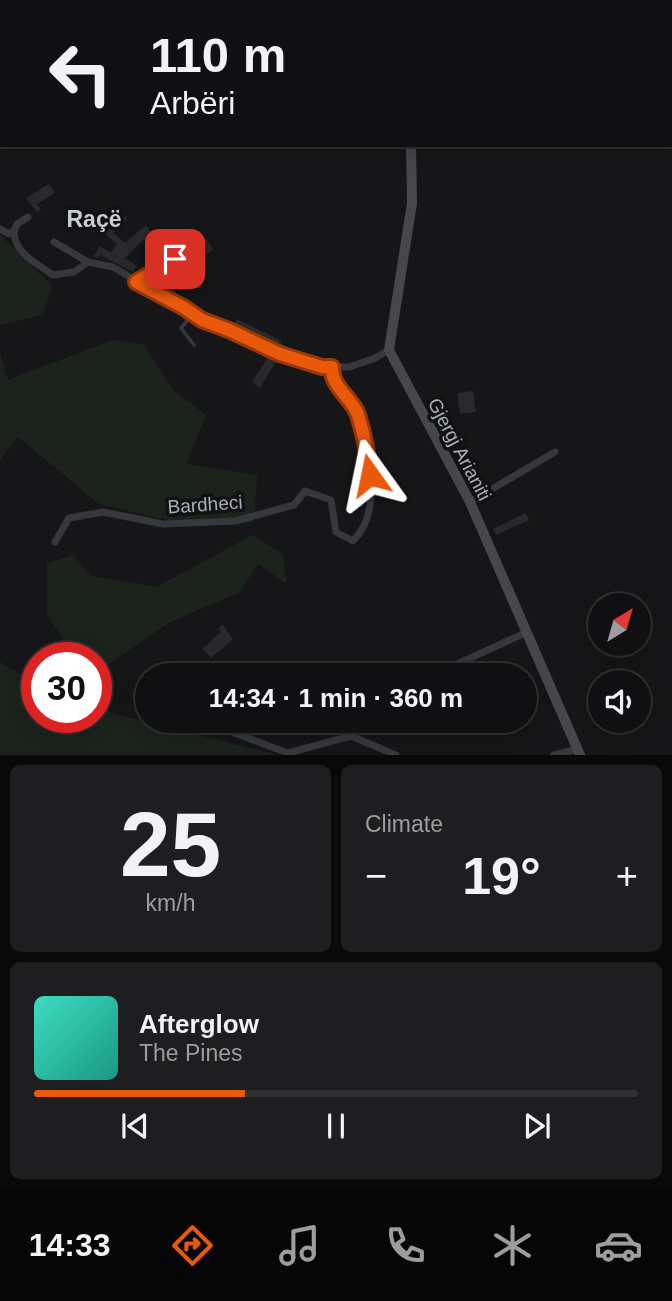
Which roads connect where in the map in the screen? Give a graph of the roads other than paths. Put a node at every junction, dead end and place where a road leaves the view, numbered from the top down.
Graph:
1 (411, 147) edge
2 (28, 217) dead end
3 (0, 229) edge
4 (14, 231) junction
5 (54, 242) dead end
6 (184, 254) dead end
7 (88, 262) junction
8 (136, 282) junction
9 (193, 314) junction
10 (194, 345) dead end
11 (389, 350) junction
12 (332, 367) junction
13 (555, 452) dead end
14 (470, 502) junction
15 (55, 542) dead end
16 (527, 632) junction
17 (460, 663) edge
18 (234, 733) edge
19 (579, 752) edge
20 (396, 755) edge
21 (554, 755) edge

1 - 11 main road
2 - 4 street
3 - 4 street
4 - 7 street
5 - 7 street
6 - 8 street
7 - 8 street
8 - 9 street
9 - 10 lane
9 - 12 street
11 - 12 street
11 - 14 main road, Gjergj Arianiti
12 - 15 street, Bardheci
13 - 14 street
14 - 16 main road, Gjergj Arianiti
16 - 17 street
16 - 19 main road, Gjergj Arianiti
18 - 20 street
19 - 21 street

